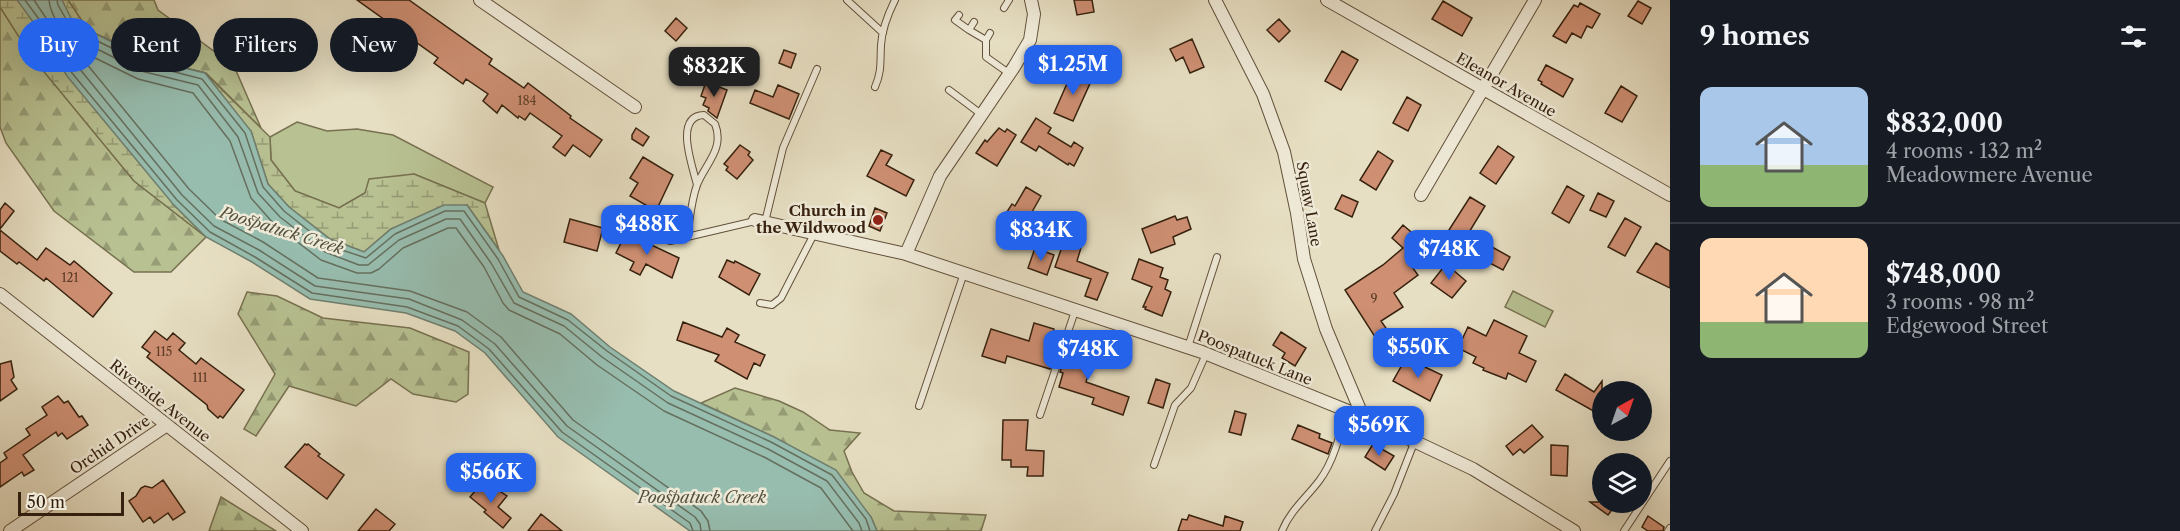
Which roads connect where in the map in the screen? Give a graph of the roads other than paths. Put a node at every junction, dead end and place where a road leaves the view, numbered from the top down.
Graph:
1 (480, 0) edge
2 (846, 0) edge
3 (895, 0) edge
4 (1009, 0) edge
5 (1031, 0) edge
6 (1215, 0) edge
7 (1327, 0) edge
8 (1535, 0) edge
9 (1004, 8) dead end
10 (959, 15) dead end
11 (974, 22) dead end
12 (969, 30) junction
13 (883, 33) junction
14 (990, 33) dead end
15 (986, 40) junction
16 (817, 69) dead end
17 (1010, 74) junction
18 (874, 87) dead end
19 (1483, 89) junction
20 (949, 90) dead end
21 (635, 107) dead end
22 (981, 114) junction
23 (697, 185) junction
24 (1421, 195) dead end
25 (1670, 195) edge
26 (623, 221) dead end
27 (760, 221) junction
28 (814, 234) junction
29 (687, 237) junction
30 (906, 254) junction
31 (1217, 257) dead end
32 (964, 273) junction
33 (0, 294) edge
34 (760, 303) dead end
35 (1075, 310) junction
36 (1188, 347) junction
37 (1206, 353) junction
38 (919, 406) dead end
39 (1346, 410) junction
40 (1040, 415) dead end
41 (1363, 417) junction
42 (167, 425) junction
43 (1414, 443) junction
44 (1670, 460) edge
45 (1154, 465) dead end
46 (10, 531) edge
47 (302, 531) edge
48 (1282, 531) edge
49 (1374, 531) edge
50 (1574, 531) edge
51 (1624, 531) edge

1 - 21 street
2 - 13 lane
3 - 13 lane
4 - 9 lane
5 - 17 street
6 - 41 street, Squaw Lane
7 - 19 street, Eleanor Avenue
8 - 19 street
10 - 12 lane
11 - 12 lane
12 - 15 lane
13 - 18 lane
14 - 15 lane
15 - 17 lane
16 - 27 lane
17 - 22 street
19 - 24 street
19 - 25 street, Eleanor Avenue
20 - 22 lane
22 - 30 street
23 - 23 lane
23 - 29 lane
26 - 29 lane, Poospatuck Lane
27 - 28 street, Poospatuck Lane
27 - 29 lane, Poospatuck Lane
28 - 30 street, Poospatuck Lane
28 - 34 lane
30 - 32 street, Poospatuck Lane
31 - 36 lane
32 - 35 street, Poospatuck Lane
32 - 38 lane
33 - 42 street, Riverside Avenue
35 - 36 street, Poospatuck Lane
35 - 40 lane
36 - 37 street, Poospatuck Lane
37 - 39 street, Poospatuck Lane
37 - 45 lane
39 - 41 street, Poospatuck Lane
39 - 48 lane
41 - 43 street, Poospatuck Lane
42 - 46 street, Orchid Drive
42 - 47 street, Riverside Avenue
43 - 49 lane
43 - 50 street, Poospatuck Lane
44 - 51 lane

